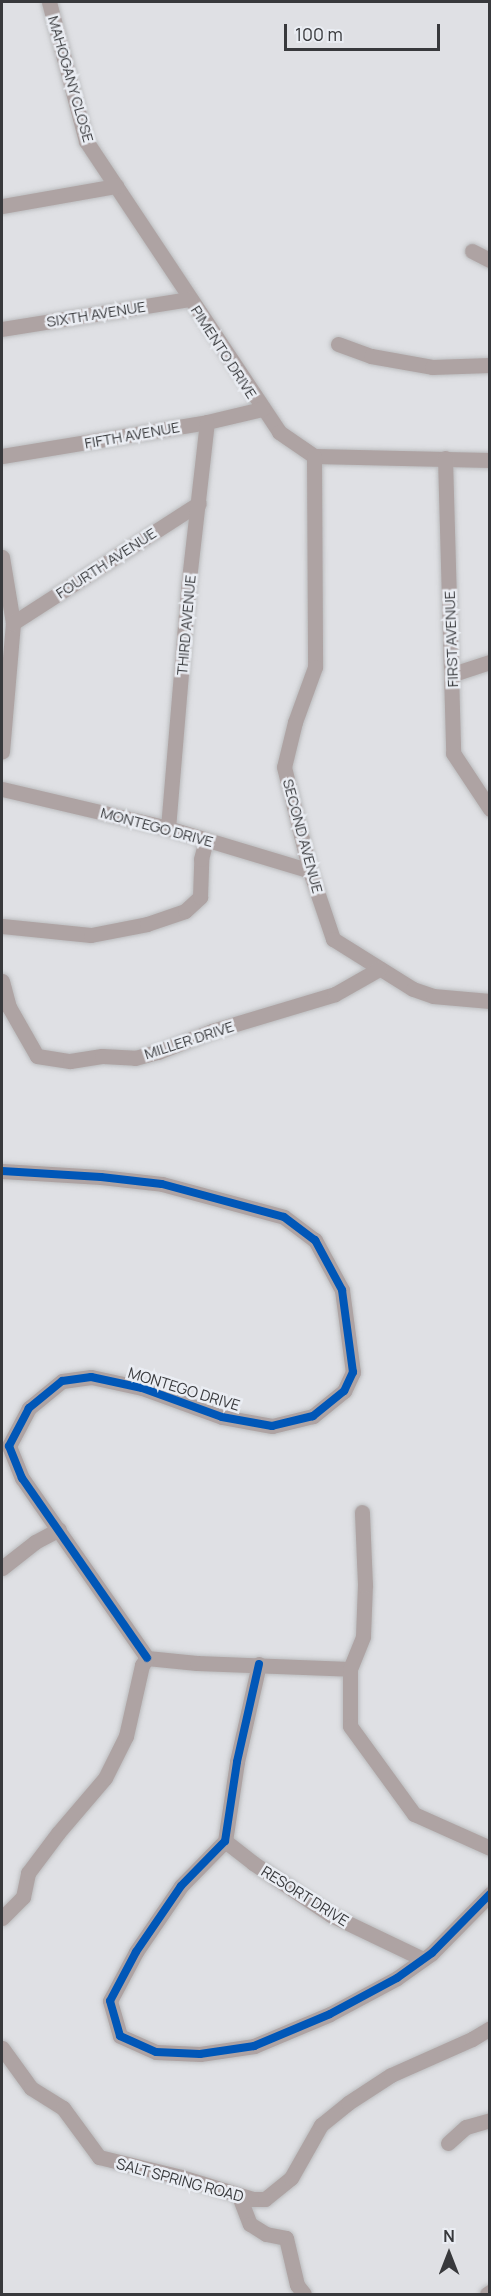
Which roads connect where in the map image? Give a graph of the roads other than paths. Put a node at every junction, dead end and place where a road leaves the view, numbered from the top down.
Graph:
1 (49, 2) edge
2 (116, 186) junction
3 (2, 206) edge
4 (472, 251) dead end
5 (489, 260) edge
6 (190, 299) junction
7 (2, 329) edge
8 (338, 344) dead end
9 (489, 365) edge
10 (262, 409) junction
11 (207, 422) junction
12 (2, 456) edge
13 (314, 456) junction
14 (445, 458) junction
15 (489, 460) edge
16 (199, 503) junction
17 (2, 557) edge
18 (13, 623) junction
19 (489, 662) edge
20 (453, 674) junction
21 (2, 752) edge
22 (2, 789) edge
23 (489, 809) edge
24 (168, 828) junction
25 (206, 840) junction
26 (310, 871) junction
27 (2, 926) edge
28 (379, 969) junction
29 (2, 981) edge
30 (489, 1001) edge
31 (2, 1171) edge
32 (362, 1512) dead end
33 (59, 1529) junction
34 (2, 1568) edge
35 (147, 1658) junction
36 (259, 1664) junction
37 (350, 1669) junction
38 (225, 1841) junction
39 (489, 1848) edge
40 (489, 1894) edge
41 (2, 1918) edge
42 (423, 1959) junction
43 (489, 2028) edge
44 (2, 2048) edge
45 (489, 2120) edge
46 (448, 2143) dead end
47 (238, 2196) junction
48 (303, 2295) edge

1 - 2 street, MAHOGANY CLOSE
2 - 3 street
2 - 6 street, PIMENTO DRIVE
4 - 5 street
6 - 7 street, SIXTH AVENUE
6 - 10 street, PIMENTO DRIVE
8 - 9 street
10 - 11 street, FIFTH AVENUE
10 - 13 street, PIMENTO DRIVE
11 - 12 street, FIFTH AVENUE
11 - 16 street, THIRD AVENUE
13 - 14 street
13 - 26 street, SECOND AVENUE
14 - 15 street
14 - 20 street, FIRST AVENUE
16 - 18 street, FOURTH AVENUE
16 - 24 street, THIRD AVENUE
17 - 18 street
18 - 21 street
19 - 20 street
20 - 23 street, FIRST AVENUE
22 - 24 street, MONTEGO DRIVE
24 - 25 street, MONTEGO DRIVE
25 - 26 street, MONTEGO DRIVE
25 - 27 street
26 - 28 street, SECOND AVENUE
28 - 29 street, MILLER DRIVE
28 - 30 street, SECOND AVENUE
31 - 33 street, MONTEGO DRIVE
32 - 37 street
33 - 34 street
33 - 35 street, MONTEGO DRIVE
35 - 36 street
35 - 41 street
36 - 37 street
36 - 38 street
37 - 39 street
38 - 42 street, RESORT DRIVE
38 - 42 street
40 - 42 street
43 - 47 street, SALT SPRING ROAD
44 - 47 street, SALT SPRING ROAD
45 - 46 street
47 - 48 street

